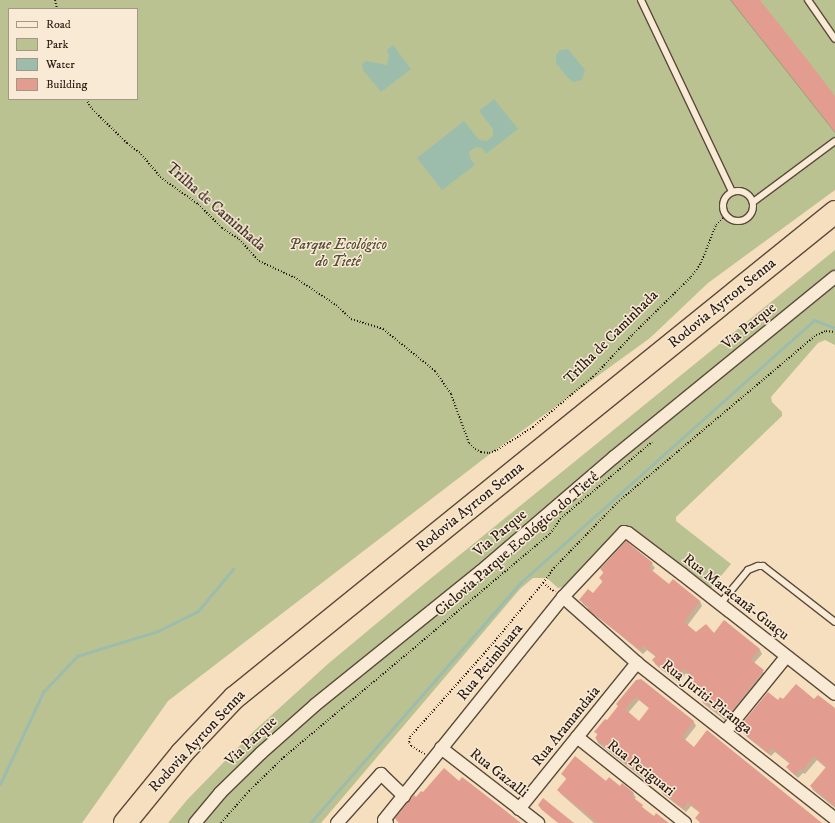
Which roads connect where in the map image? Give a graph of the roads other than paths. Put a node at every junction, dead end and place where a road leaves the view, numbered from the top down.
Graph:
1 (808, 0) edge
2 (642, 1) edge
3 (835, 39) edge
4 (835, 141) edge
5 (732, 192) junction
6 (753, 202) junction
7 (835, 212) edge
8 (835, 277) edge
9 (616, 538) joint
10 (563, 597) junction
11 (720, 604) junction
12 (835, 622) edge
13 (786, 657) junction
14 (637, 663) junction
15 (835, 694) edge
16 (725, 732) junction
17 (577, 737) junction
18 (441, 748) junction
19 (404, 796) junction
20 (519, 809) junction
21 (835, 819) edge
22 (384, 822) edge
23 (125, 823) edge
24 (195, 823) edge
25 (337, 823) edge
26 (538, 823) edge
27 (685, 823) edge

1 - 3 lane
2 - 5 lane
4 - 6 lane
5 - 6 lane
5 - 6 lane
7 - 23 highway, Rodovia Ayrton Senna
8 - 24 street, Via Parque
9 - 10 street, Rua Petimbuara
9 - 11 street, Rua Maracanã-Guaçu
10 - 14 street, Rua Juriti-Piranga
10 - 18 street, Rua Petimbuara
11 - 12 lane
11 - 13 street, Rua Maracanã-Guaçu
13 - 15 street, Rua Maracanã-Guaçu
13 - 16 street
14 - 16 street, Rua Juriti-Piranga
14 - 17 street, Rua Aramandaia
16 - 21 street, Rua Juriti-Piranga
17 - 20 street, Rua Aramandaia
17 - 27 street, Rua Periguari
18 - 19 street, Rua Petimbuara
18 - 20 street, Rua Gazalli
19 - 22 street, Rua Petimbuara
19 - 25 street
20 - 26 street, Rua Gazalli

